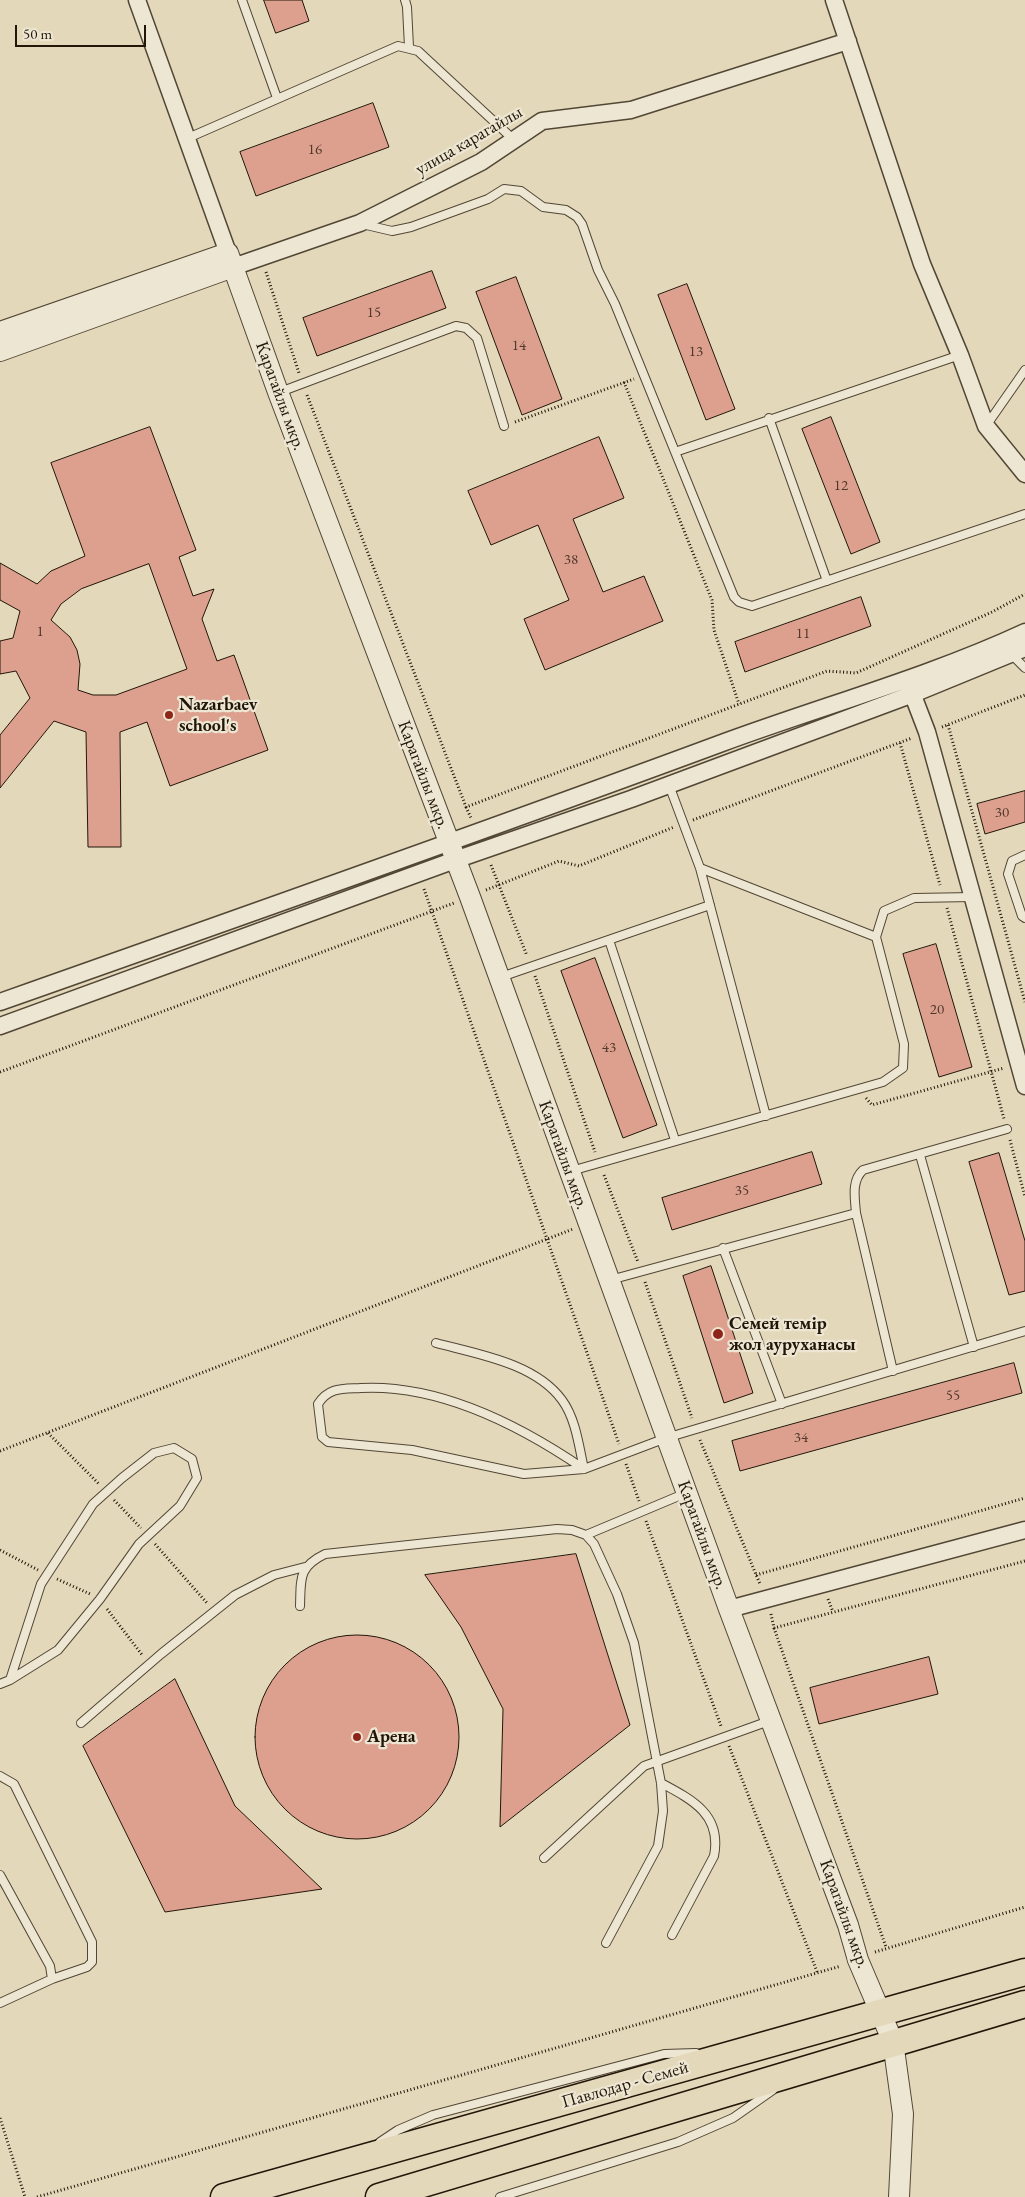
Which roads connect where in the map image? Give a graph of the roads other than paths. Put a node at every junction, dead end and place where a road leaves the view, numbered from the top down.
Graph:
1 (137, 0) edge
2 (242, 0) edge
3 (405, 0) edge
4 (834, 0) edge
5 (848, 41) junction
6 (409, 47) junction
7 (278, 98) junction
8 (188, 138) junction
9 (514, 140) junction
10 (360, 223) junction
11 (231, 260) junction
12 (0, 332) edge
13 (0, 351) edge
14 (960, 355) junction
15 (1025, 370) edge
16 (278, 392) junction
17 (769, 418) junction
18 (504, 426) road end
19 (986, 426) junction
20 (675, 452) junction
21 (1025, 474) edge
22 (1025, 514) edge
23 (827, 581) junction
24 (1025, 632) edge
25 (1018, 651) edge
26 (1025, 668) edge
27 (907, 679) junction
28 (914, 694) junction
29 (669, 786) junction
30 (452, 851) junction
31 (1025, 855) edge
32 (700, 868) junction
33 (973, 897) junction
34 (710, 905) junction
35 (1025, 918) edge
36 (876, 937) junction
37 (609, 940) junction
38 (499, 978) junction
39 (0, 1002) edge
40 (0, 1026) edge
41 (1025, 1086) edge
42 (766, 1116) junction
43 (1007, 1129) road end
44 (675, 1140) junction
45 (920, 1154) junction
46 (569, 1171) junction
47 (856, 1213) junction
48 (723, 1248) junction
49 (609, 1280) junction
50 (1025, 1331) edge
51 (436, 1342) dead end
52 (974, 1347) junction
53 (893, 1371) junction
54 (782, 1404) junction
55 (666, 1438) junction
56 (584, 1469) junction
57 (686, 1493) junction
58 (1025, 1530) edge
59 (586, 1535) junction
60 (305, 1567) junction
61 (300, 1606) dead end
62 (729, 1609) junction
63 (10, 1680) junction
64 (0, 1684) edge
65 (771, 1720) junction
66 (81, 1723) dead end
67 (656, 1760) junction
68 (0, 1776) edge
69 (661, 1783) junction
70 (544, 1858) dead end
71 (0, 1875) edge
72 (672, 1934) dead end
73 (606, 1943) dead end
74 (1025, 1972) edge
75 (52, 1979) junction
76 (0, 2004) edge
77 (1025, 2004) edge
78 (882, 2012) junction
79 (893, 2042) junction
80 (801, 2070) junction
81 (224, 2197) edge
82 (379, 2197) edge
83 (500, 2197) edge
84 (899, 2197) edge

1 - 8 street
2 - 7 lane
3 - 6 lane
4 - 5 street
5 - 9 street, улица карагайлы
5 - 14 street
6 - 7 lane
6 - 9 lane
7 - 8 lane
8 - 11 street
9 - 10 street, улица карагайлы
10 - 11 street, улица карагайлы
10 - 20 lane
11 - 12 street
11 - 13 street
11 - 16 street, Карагайлы мкр.
14 - 17 lane
14 - 19 street
15 - 19 lane
16 - 18 lane
16 - 30 street, Карагайлы мкр.
17 - 20 lane
17 - 23 lane
19 - 21 street
20 - 23 lane
22 - 23 lane
24 - 27 street
25 - 26 lane
25 - 28 street
27 - 28 street
27 - 30 street
28 - 29 street
28 - 33 street
29 - 30 street
29 - 32 lane
30 - 38 street, Карагайлы мкр.
30 - 39 street
30 - 40 street
31 - 35 lane
32 - 34 lane
32 - 36 lane
33 - 36 lane
33 - 41 street
34 - 37 lane
34 - 42 lane
36 - 42 lane
37 - 38 lane
37 - 44 lane
38 - 46 street, Карагайлы мкр.
42 - 44 lane
43 - 45 lane
44 - 46 lane
45 - 47 lane
45 - 52 lane
46 - 49 street, Карагайлы мкр.
47 - 48 lane
47 - 53 lane
48 - 49 lane
48 - 54 lane
49 - 55 street, Карагайлы мкр.
50 - 52 lane
51 - 56 lane
52 - 53 lane
53 - 54 lane
54 - 55 lane
55 - 56 lane
55 - 57 street, Карагайлы мкр.
56 - 56 lane
57 - 59 lane
57 - 62 street, Карагайлы мкр.
58 - 62 street
59 - 60 lane
59 - 67 lane
60 - 61 lane
60 - 66 lane
62 - 65 street, Карагайлы мкр.
63 - 63 lane
63 - 64 lane
65 - 67 lane
65 - 78 street, Карагайлы мкр.
67 - 69 lane
67 - 70 lane
68 - 75 lane
69 - 72 lane
69 - 73 lane
71 - 75 lane
74 - 78 highway, Павлодар - Семей
75 - 76 lane
77 - 79 highway, Павлодар - Семей
78 - 79 street, Карагайлы мкр.
78 - 81 highway, Павлодар - Семей
79 - 80 highway, Павлодар - Семей
79 - 84 street, Карагайлы мкр.
80 - 82 highway, Павлодар - Семей
80 - 83 lane

